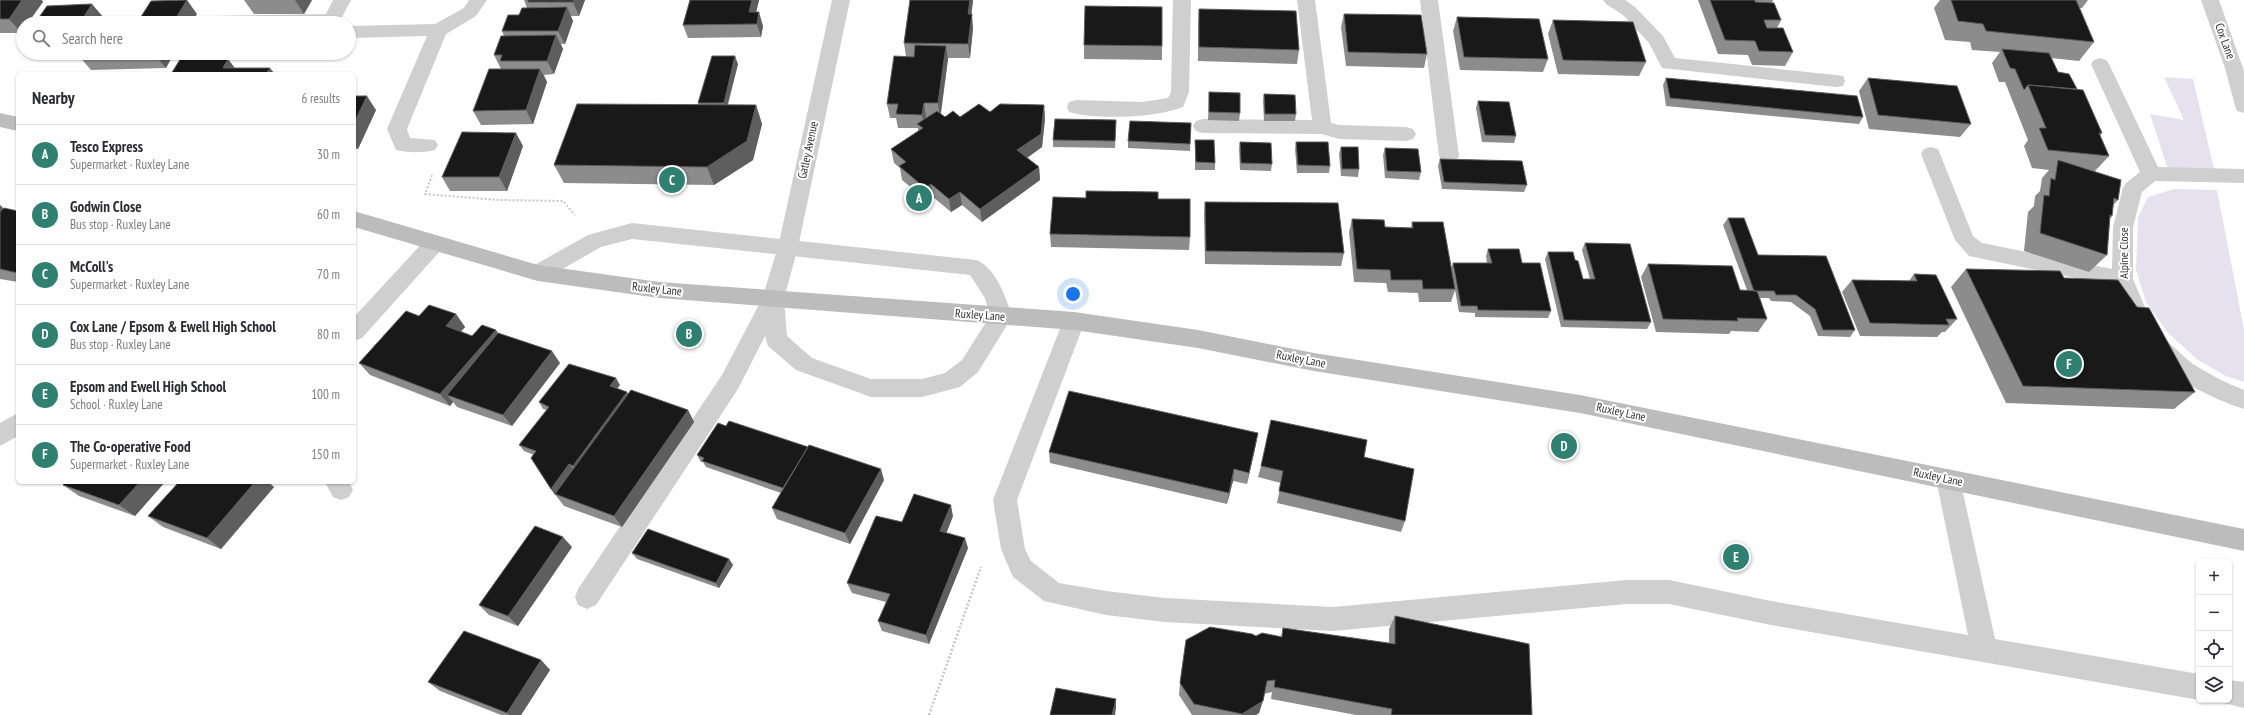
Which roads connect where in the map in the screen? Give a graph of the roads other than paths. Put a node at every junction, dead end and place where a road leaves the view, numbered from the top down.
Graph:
1 (342, 0) edge
2 (478, 0) edge
3 (841, 0) edge
4 (1182, 0) edge
5 (1306, 0) edge
6 (1429, 0) edge
7 (1612, 0) edge
8 (2210, 0) edge
9 (335, 16) edge
10 (439, 30) junction
11 (356, 32) edge
12 (2100, 64) dead end
13 (1836, 81) dead end
14 (2244, 106) edge
15 (1076, 107) dead end
16 (0, 120) edge
17 (16, 124) edge
18 (1202, 126) dead end
19 (1322, 127) junction
20 (1406, 134) dead end
21 (428, 145) road end
22 (1931, 154) dead end
23 (1449, 156) dead end
24 (2151, 174) junction
25 (2244, 176) edge
26 (356, 220) edge
27 (434, 244) junction
28 (788, 247) junction
29 (538, 273) junction
30 (2122, 279) junction
31 (773, 299) junction
32 (1001, 317) junction
33 (1074, 321) junction
34 (356, 330) edge
35 (2244, 400) edge
36 (16, 424) edge
37 (0, 436) edge
38 (1948, 479) junction
39 (2244, 540) edge
40 (587, 597) dead end
41 (1984, 650) junction
42 (2196, 687) edge
43 (2232, 693) edge
44 (2244, 695) edge

1 - 9 street
2 - 10 street
3 - 28 street, Gatley Avenue
4 - 15 street
5 - 19 street
6 - 23 street
7 - 13 street
8 - 14 street, Cox Lane
10 - 11 street
10 - 21 street
12 - 24 street
16 - 17 main road
18 - 19 street
19 - 20 street
22 - 30 street
24 - 25 street
24 - 30 street, Alpine Close
26 - 27 main road, Ruxley Lane
27 - 29 main road, Ruxley Lane
27 - 34 street
28 - 29 street
28 - 31 street, Gatley Avenue
28 - 32 street
29 - 31 main road, Ruxley Lane
30 - 35 street, Alpine Close
31 - 32 main road, Ruxley Lane
31 - 32 street
31 - 40 street
32 - 33 main road, Ruxley Lane
33 - 38 main road, Ruxley Lane
33 - 41 street
36 - 37 street
38 - 39 main road, Ruxley Lane
38 - 41 street
41 - 42 street
43 - 44 street

